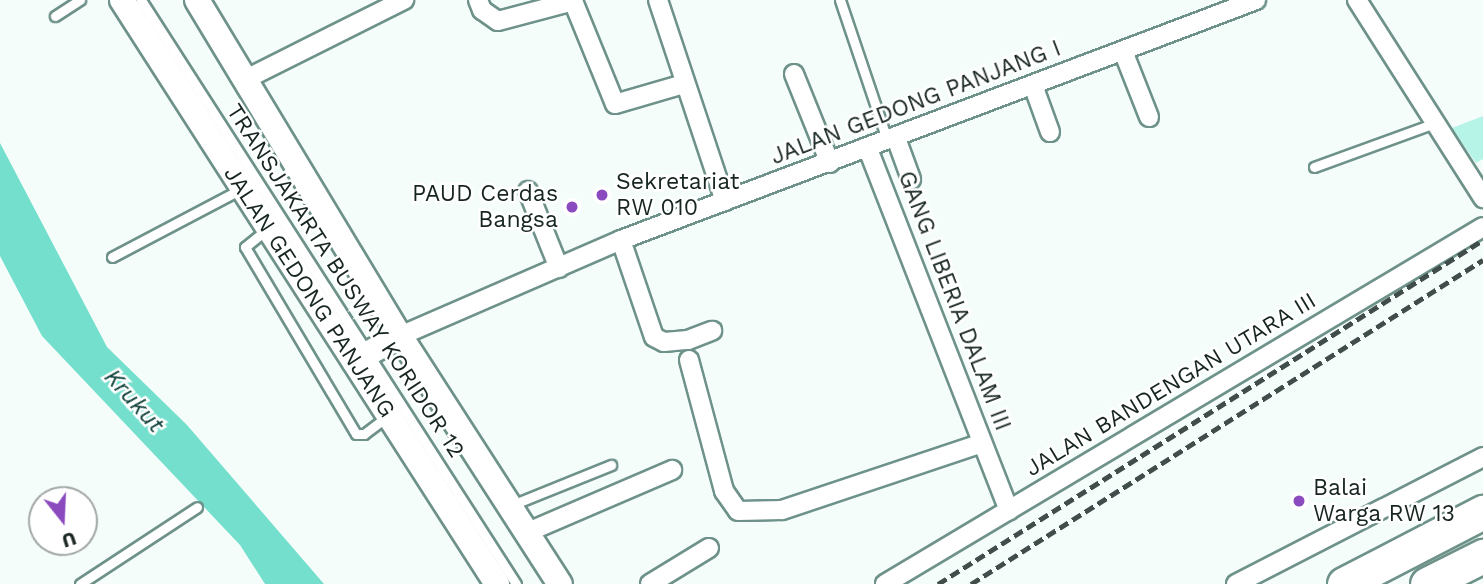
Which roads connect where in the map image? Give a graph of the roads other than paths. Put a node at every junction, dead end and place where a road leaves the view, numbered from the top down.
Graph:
1 (80, 0) edge
2 (122, 0) edge
3 (141, 0) edge
4 (197, 0) edge
5 (404, 0) edge
6 (478, 0) edge
7 (573, 0) edge
8 (658, 0) edge
9 (840, 0) edge
10 (1256, 0) edge
11 (1357, 0) edge
12 (55, 16) dead end
13 (1123, 51) junction
14 (794, 74) dead end
15 (246, 79) junction
16 (684, 84) junction
17 (1033, 85) junction
18 (1149, 117) dead end
19 (1435, 123) junction
20 (1050, 132) dead end
21 (892, 140) junction
22 (868, 149) junction
23 (830, 163) junction
24 (1314, 167) dead end
25 (911, 179) dead end
26 (241, 189) junction
27 (528, 191) dead end
28 (1483, 198) edge
29 (725, 201) junction
30 (1483, 227) edge
31 (267, 228) junction
32 (621, 240) junction
33 (112, 257) dead end
34 (559, 268) junction
35 (712, 331) dead end
36 (400, 336) junction
37 (361, 356) junction
38 (689, 360) dead end
39 (389, 416) junction
40 (982, 443) junction
41 (1483, 457) edge
42 (611, 465) dead end
43 (672, 470) dead end
44 (511, 506) junction
45 (197, 507) dead end
46 (1009, 511) junction
47 (1483, 512) edge
48 (528, 533) junction
49 (709, 548) dead end
50 (1483, 556) edge
51 (80, 584) edge
52 (497, 584) edge
53 (516, 584) edge
54 (560, 584) edge
55 (650, 584) edge
56 (885, 584) edge
57 (1236, 584) edge
58 (1344, 584) edge
59 (1427, 584) edge

1 - 12 lane
2 - 26 main road, JALAN GEDONG PANJANG
3 - 37 lane, TRANSJAKARTA BUSWAY KORIDOR 12
4 - 15 main road
5 - 15 street
6 - 7 street
7 - 16 street
8 - 16 street
9 - 21 lane
10 - 13 street, JALAN GEDONG PANJANG I
11 - 19 street
13 - 17 street, JALAN GEDONG PANJANG I
13 - 18 street
14 - 23 street
15 - 36 main road
16 - 29 street
17 - 20 street
17 - 21 street, JALAN GEDONG PANJANG I
19 - 24 lane
19 - 28 street
21 - 22 street, JALAN GEDONG PANJANG I
21 - 25 street
22 - 23 street, JALAN GEDONG PANJANG I
22 - 40 street, GANG LIBERIA DALAM III
23 - 29 street, JALAN GEDONG PANJANG I
26 - 31 main road, JALAN GEDONG PANJANG
26 - 33 lane
27 - 34 street
29 - 32 street, JALAN GEDONG PANJANG I
30 - 46 street, JALAN BANDENGAN UTARA III
31 - 37 main road, JALAN GEDONG PANJANG
31 - 39 lane
32 - 34 street, JALAN GEDONG PANJANG I
32 - 35 street
34 - 36 street, JALAN GEDONG PANJANG I
36 - 37 main road
36 - 44 main road
37 - 39 main road, JALAN GEDONG PANJANG
37 - 53 lane, TRANSJAKARTA BUSWAY KORIDOR 12
38 - 40 street
39 - 52 main road, JALAN GEDONG PANJANG
40 - 46 street, GANG LIBERIA DALAM III
41 - 57 street
42 - 44 lane
43 - 48 street
44 - 48 main road
45 - 51 lane
46 - 56 street, JALAN BANDENGAN UTARA III
47 - 58 highway
48 - 54 main road
49 - 55 street
50 - 59 highway

